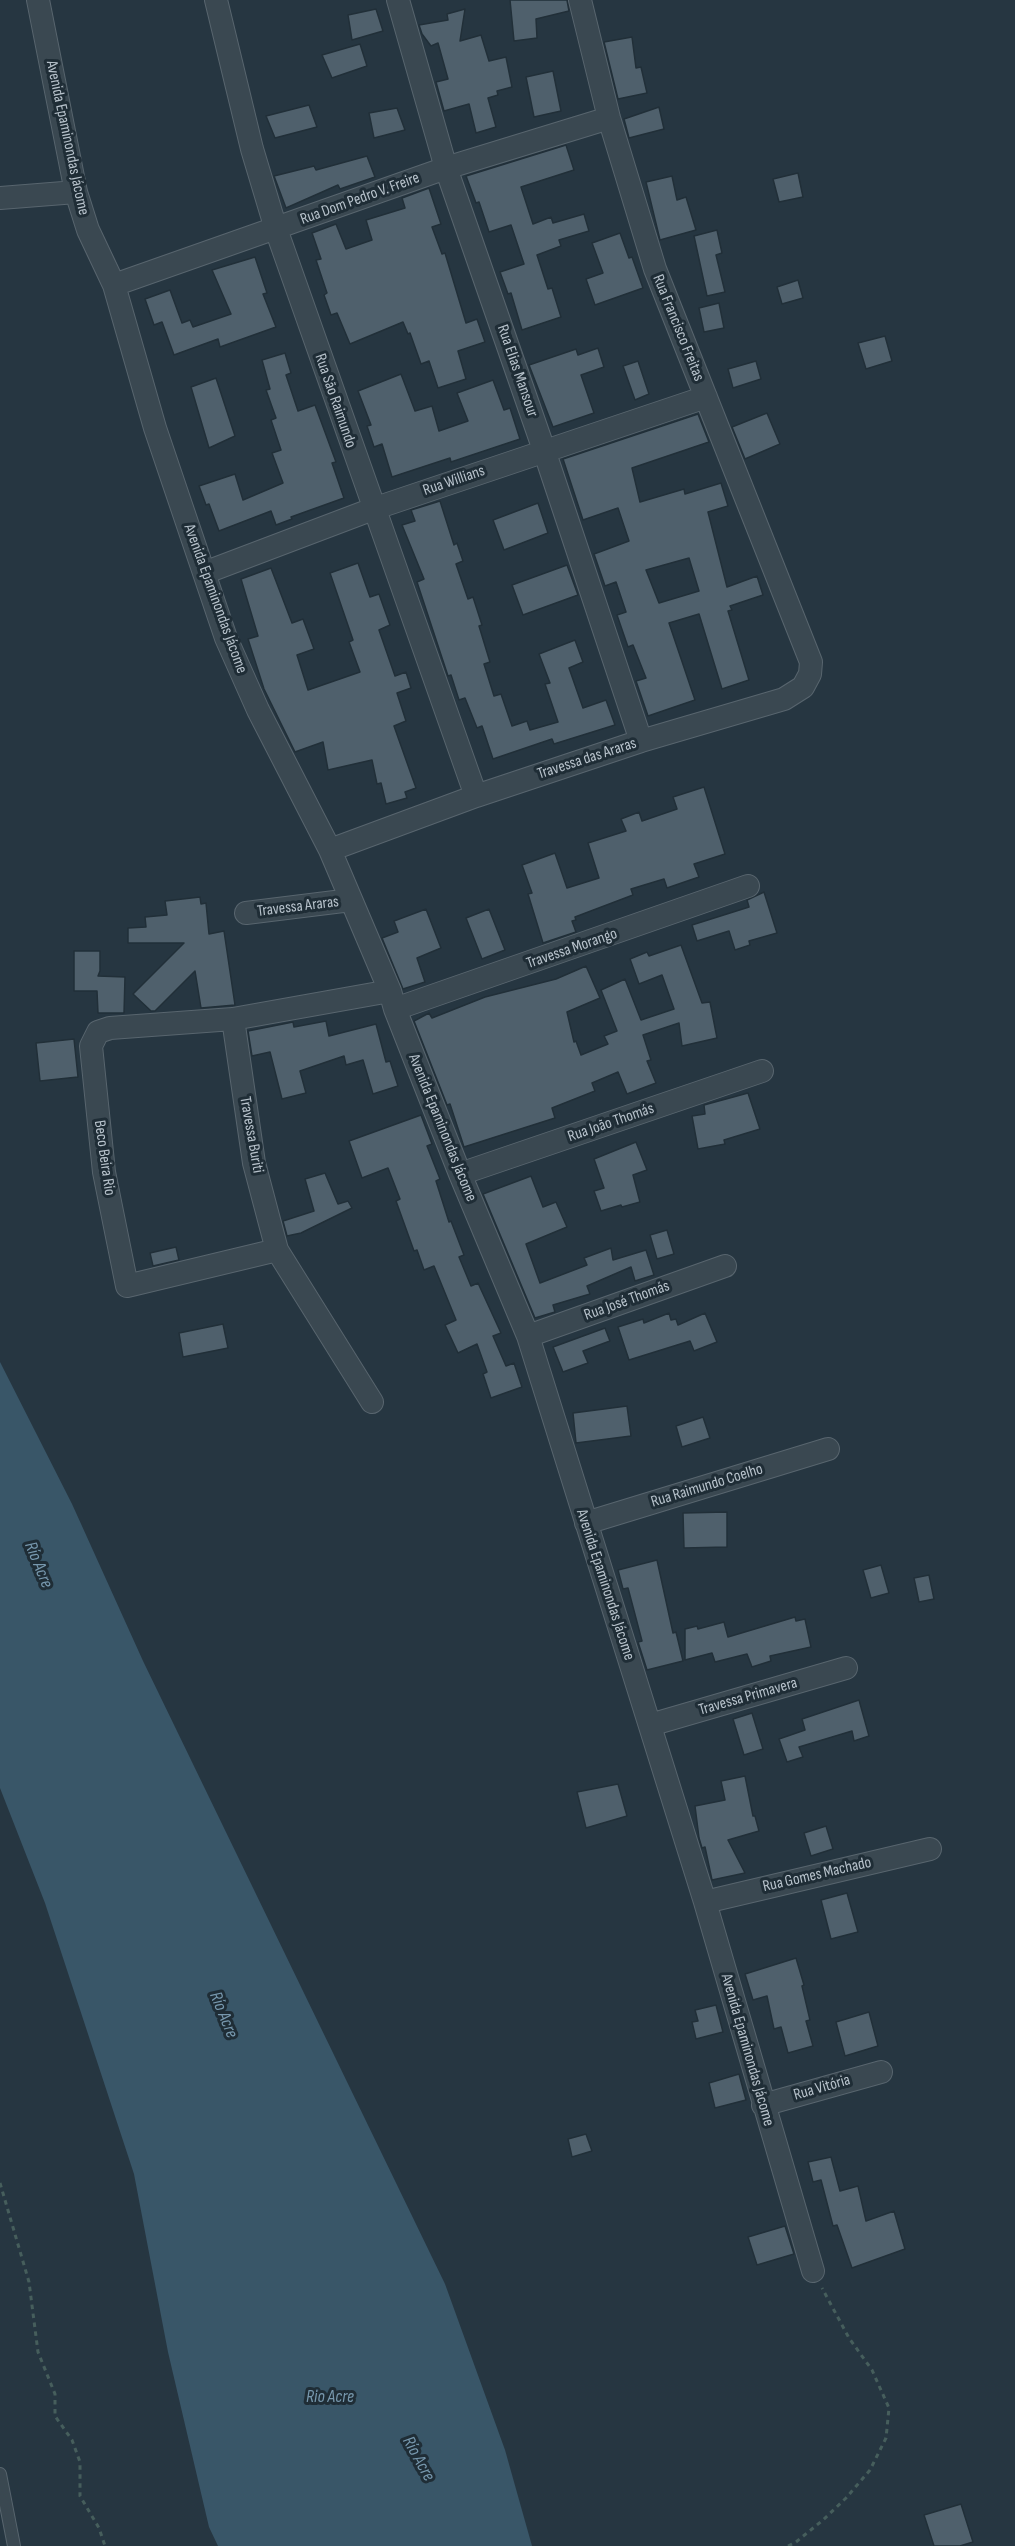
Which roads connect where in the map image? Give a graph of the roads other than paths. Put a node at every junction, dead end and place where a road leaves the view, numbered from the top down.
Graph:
1 (38, 0) edge
2 (216, 0) edge
3 (398, 0) edge
4 (580, 0) edge
5 (609, 118) junction
6 (446, 168) junction
7 (76, 192) junction
8 (0, 198) edge
9 (276, 229) junction
10 (114, 285) junction
11 (706, 396) junction
12 (544, 450) junction
13 (373, 509) junction
14 (204, 573) junction
15 (804, 646) joint
16 (641, 741) junction
17 (476, 796) junction
18 (330, 850) junction
19 (748, 886) dead end
20 (351, 900) junction
21 (246, 913) dead end
22 (392, 1000) junction
23 (233, 1018) junction
24 (98, 1032) joint
25 (762, 1071) dead end
26 (460, 1174) junction
27 (277, 1250) junction
28 (725, 1266) dead end
29 (528, 1335) junction
30 (372, 1402) dead end
31 (828, 1449) dead end
32 (586, 1522) junction
33 (846, 1668) dead end
34 (650, 1725) junction
35 (930, 1849) dead end
36 (705, 1902) junction
37 (881, 2072) dead end
38 (763, 2105) junction
39 (813, 2271) road end
40 (0, 2474) edge
41 (14, 2546) edge

1 - 7 street, Avenida Epaminondas Jácome
2 - 9 street, Rua São Raimundo
3 - 6 street, Rua Elias Mansour
4 - 5 street, Rua Francisco Freitas
5 - 6 street, Rua Dom Pedro V. Freire
5 - 11 street, Rua Francisco Freitas
6 - 9 street, Rua Dom Pedro V. Freire
6 - 12 street, Rua Elias Mansour
7 - 8 street
7 - 10 street, Avenida Epaminondas Jácome
9 - 10 street, Rua Dom Pedro V. Freire
9 - 13 street, Rua São Raimundo
10 - 14 street, Avenida Epaminondas Jácome
11 - 12 street, Rua Willians
11 - 15 street, Rua Francisco Freitas
12 - 13 street, Rua Willians
12 - 16 street, Rua Elias Mansour
13 - 14 street, Rua Willians
13 - 17 street, Rua São Raimundo
14 - 18 street, Avenida Epaminondas Jácome
15 - 16 street, Travessa das Araras
16 - 17 street, Travessa das Araras
17 - 18 street, Travessa das Araras
18 - 20 street, Avenida Epaminondas Jácome
19 - 22 street, Travessa Morango
20 - 21 street, Travessa Araras
20 - 22 street, Avenida Epaminondas Jácome
22 - 23 street, Travessa Morango
22 - 26 street, Avenida Epaminondas Jácome
23 - 24 street, Travessa Morango
23 - 27 street, Travessa Buriti
24 - 27 street, Beco Beira Rio
25 - 26 street, Rua João Thomás
26 - 29 street, Avenida Epaminondas Jácome
27 - 30 street, Travessa Buriti
28 - 29 street, Rua José Thomás
29 - 32 street, Avenida Epaminondas Jácome
31 - 32 street, Rua Raimundo Coelho
32 - 34 street, Avenida Epaminondas Jácome
33 - 34 street, Travessa Primavera
34 - 36 street, Avenida Epaminondas Jácome
35 - 36 street, Rua Gomes Machado
36 - 38 street, Avenida Epaminondas Jácome
37 - 38 street, Rua Vitória
38 - 39 street, Avenida Epaminondas Jácome
40 - 41 lane

